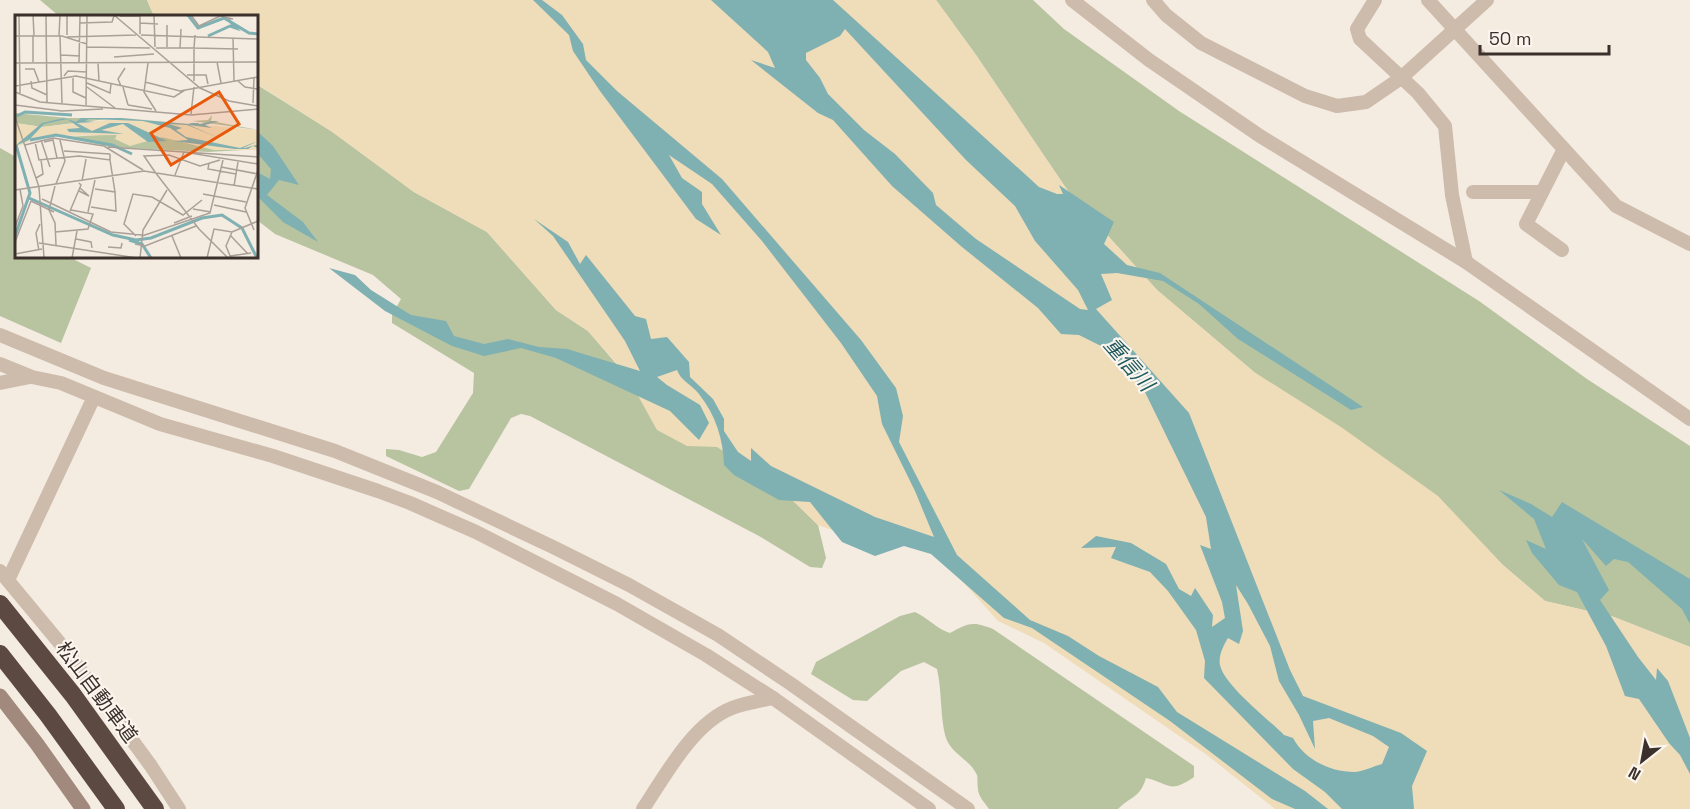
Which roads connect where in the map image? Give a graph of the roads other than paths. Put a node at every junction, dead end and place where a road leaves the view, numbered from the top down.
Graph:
1 (1072, 0) edge
2 (1153, 0) edge
3 (1375, 0) edge
4 (1428, 0) edge
5 (1487, 0) edge
6 (1456, 29) junction
7 (1401, 78) junction
8 (1564, 149) junction
9 (1473, 192) dead end
10 (1542, 192) junction
11 (1690, 244) edge
12 (1563, 250) dead end
13 (1466, 262) junction
14 (0, 335) edge
15 (0, 364) edge
16 (32, 377) junction
17 (0, 383) edge
18 (94, 397) junction
19 (1690, 419) edge
20 (4, 575) edge
21 (0, 604) edge
22 (0, 654) edge
23 (0, 696) edge
24 (773, 698) junction
25 (83, 809) edge
26 (116, 809) edge
27 (155, 809) edge
28 (179, 809) edge
29 (643, 809) edge
30 (929, 809) edge
31 (968, 809) edge

1 - 13 street
2 - 7 street
3 - 7 street
4 - 6 street
5 - 6 street
6 - 7 street
6 - 8 street
7 - 13 street
8 - 10 street
8 - 11 street
9 - 10 street
10 - 12 street
13 - 19 street
14 - 31 street
15 - 16 street
16 - 17 street
16 - 18 street
18 - 20 street
18 - 24 street
20 - 28 street
21 - 27 highway, 松山自動車道
22 - 26 highway
23 - 25 street
24 - 29 street
24 - 30 street

